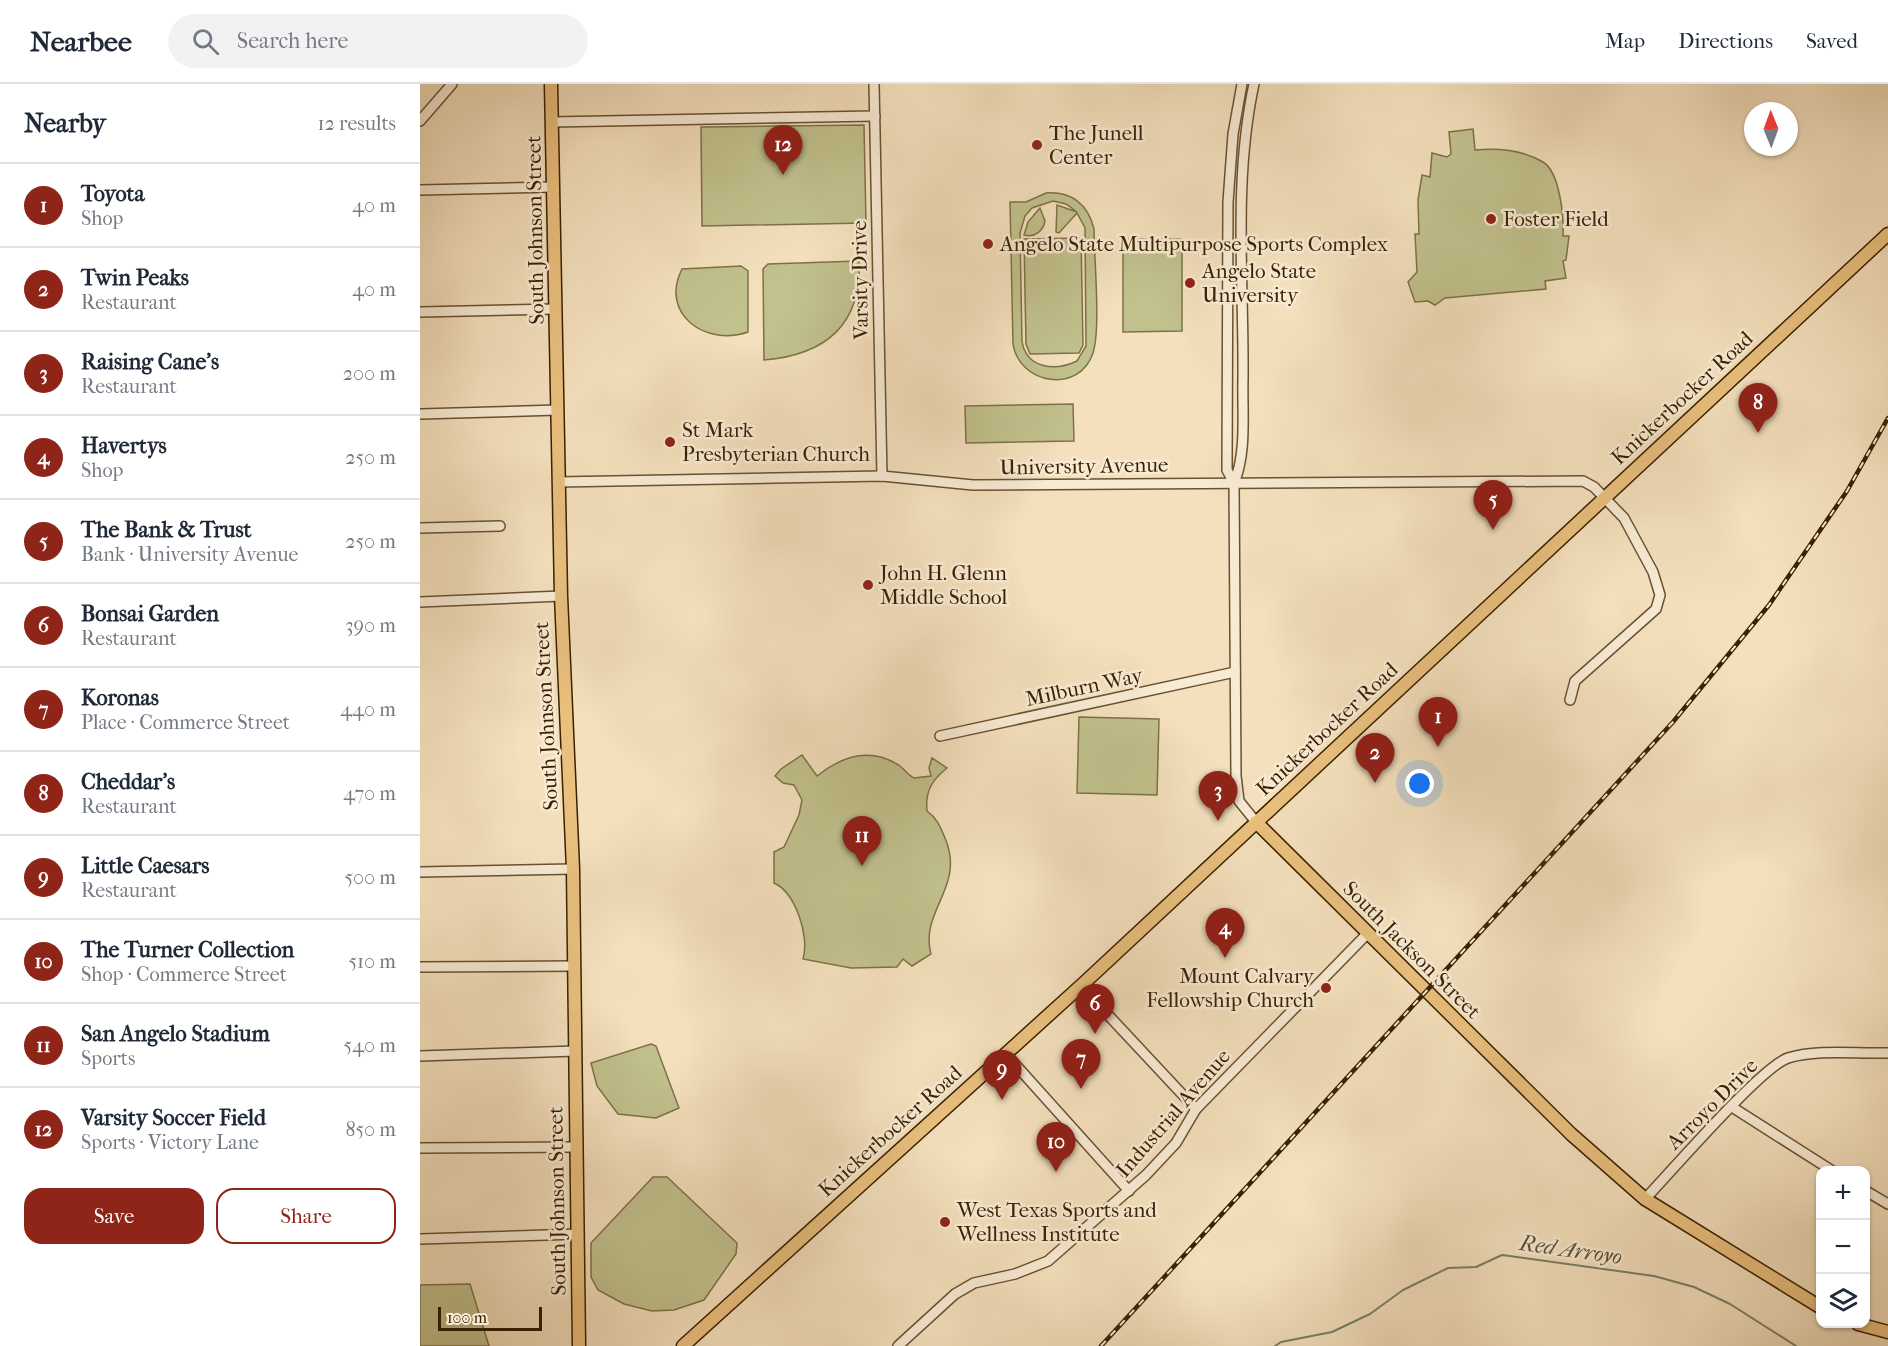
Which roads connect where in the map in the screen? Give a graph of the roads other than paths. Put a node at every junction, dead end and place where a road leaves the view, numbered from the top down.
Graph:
1 (452, 84) edge
2 (551, 84) edge
3 (874, 84) edge
4 (1242, 84) edge
5 (1254, 84) edge
6 (875, 116) junction
7 (420, 120) edge
8 (552, 122) junction
9 (553, 187) junction
10 (420, 190) edge
11 (1888, 234) edge
12 (556, 309) junction
13 (420, 312) edge
14 (558, 410) junction
15 (420, 414) edge
16 (882, 476) junction
17 (558, 482) junction
18 (1234, 483) junction
19 (1604, 497) junction
20 (500, 526) dead end
21 (420, 528) edge
22 (561, 597) junction
23 (420, 602) edge
24 (1235, 672) junction
25 (1570, 700) dead end
26 (939, 736) dead end
27 (1256, 822) junction
28 (573, 869) junction
29 (420, 872) edge
30 (1367, 934) junction
31 (574, 966) junction
32 (420, 967) edge
33 (1081, 986) junction
34 (575, 1051) junction
35 (1005, 1053) junction
36 (1888, 1053) edge
37 (420, 1056) edge
38 (1732, 1107) junction
39 (1196, 1109) junction
40 (576, 1147) junction
41 (420, 1148) edge
42 (1825, 1166) edge
43 (1129, 1191) junction
44 (1870, 1193) edge
45 (1645, 1199) junction
46 (1888, 1204) edge
47 (577, 1234) junction
48 (420, 1239) edge
49 (1816, 1304) edge
50 (1870, 1327) edge
51 (1888, 1332) edge
52 (579, 1345) edge
53 (682, 1346) edge
54 (898, 1346) edge

1 - 7 street
2 - 8 main road, South Johnson Street
3 - 6 street, Varsity Drive
4 - 18 street, South Jackson Street
5 - 18 street, South Jackson Street
6 - 8 street
6 - 16 street, Varsity Drive
8 - 9 main road, South Johnson Street
9 - 10 street
9 - 12 main road, South Johnson Street
11 - 19 main road, Knickerbocker Road
12 - 13 street
12 - 14 main road, South Johnson Street
14 - 15 street
14 - 17 main road, South Johnson Street
16 - 17 street, University Avenue
16 - 18 street, University Avenue
17 - 22 main road, South Johnson Street
18 - 19 street, University Avenue
18 - 24 street, South Jackson Street
19 - 25 street, University Avenue
19 - 27 main road, Knickerbocker Road
20 - 21 street
22 - 23 street
22 - 28 main road, South Johnson Street
24 - 26 street, Milburn Way
24 - 27 street, South Jackson Street
27 - 30 main road, South Jackson Street
27 - 33 main road, Knickerbocker Road
28 - 29 street
28 - 31 main road, South Johnson Street
30 - 39 street, Industrial Avenue
30 - 45 main road, South Jackson Street
31 - 32 street
31 - 34 main road, South Johnson Street
33 - 35 main road, Knickerbocker Road
33 - 39 street
34 - 37 street
34 - 40 main road, South Johnson Street
35 - 43 street
35 - 53 main road, Knickerbocker Road
36 - 38 street, Arroyo Drive
38 - 42 street
38 - 45 street, Arroyo Drive
39 - 43 street, Industrial Avenue
40 - 41 street
40 - 47 main road, South Johnson Street
43 - 54 street, Industrial Avenue
44 - 46 street
45 - 49 main road, South Jackson Street
47 - 48 street
47 - 52 main road, South Johnson Street
50 - 51 main road

